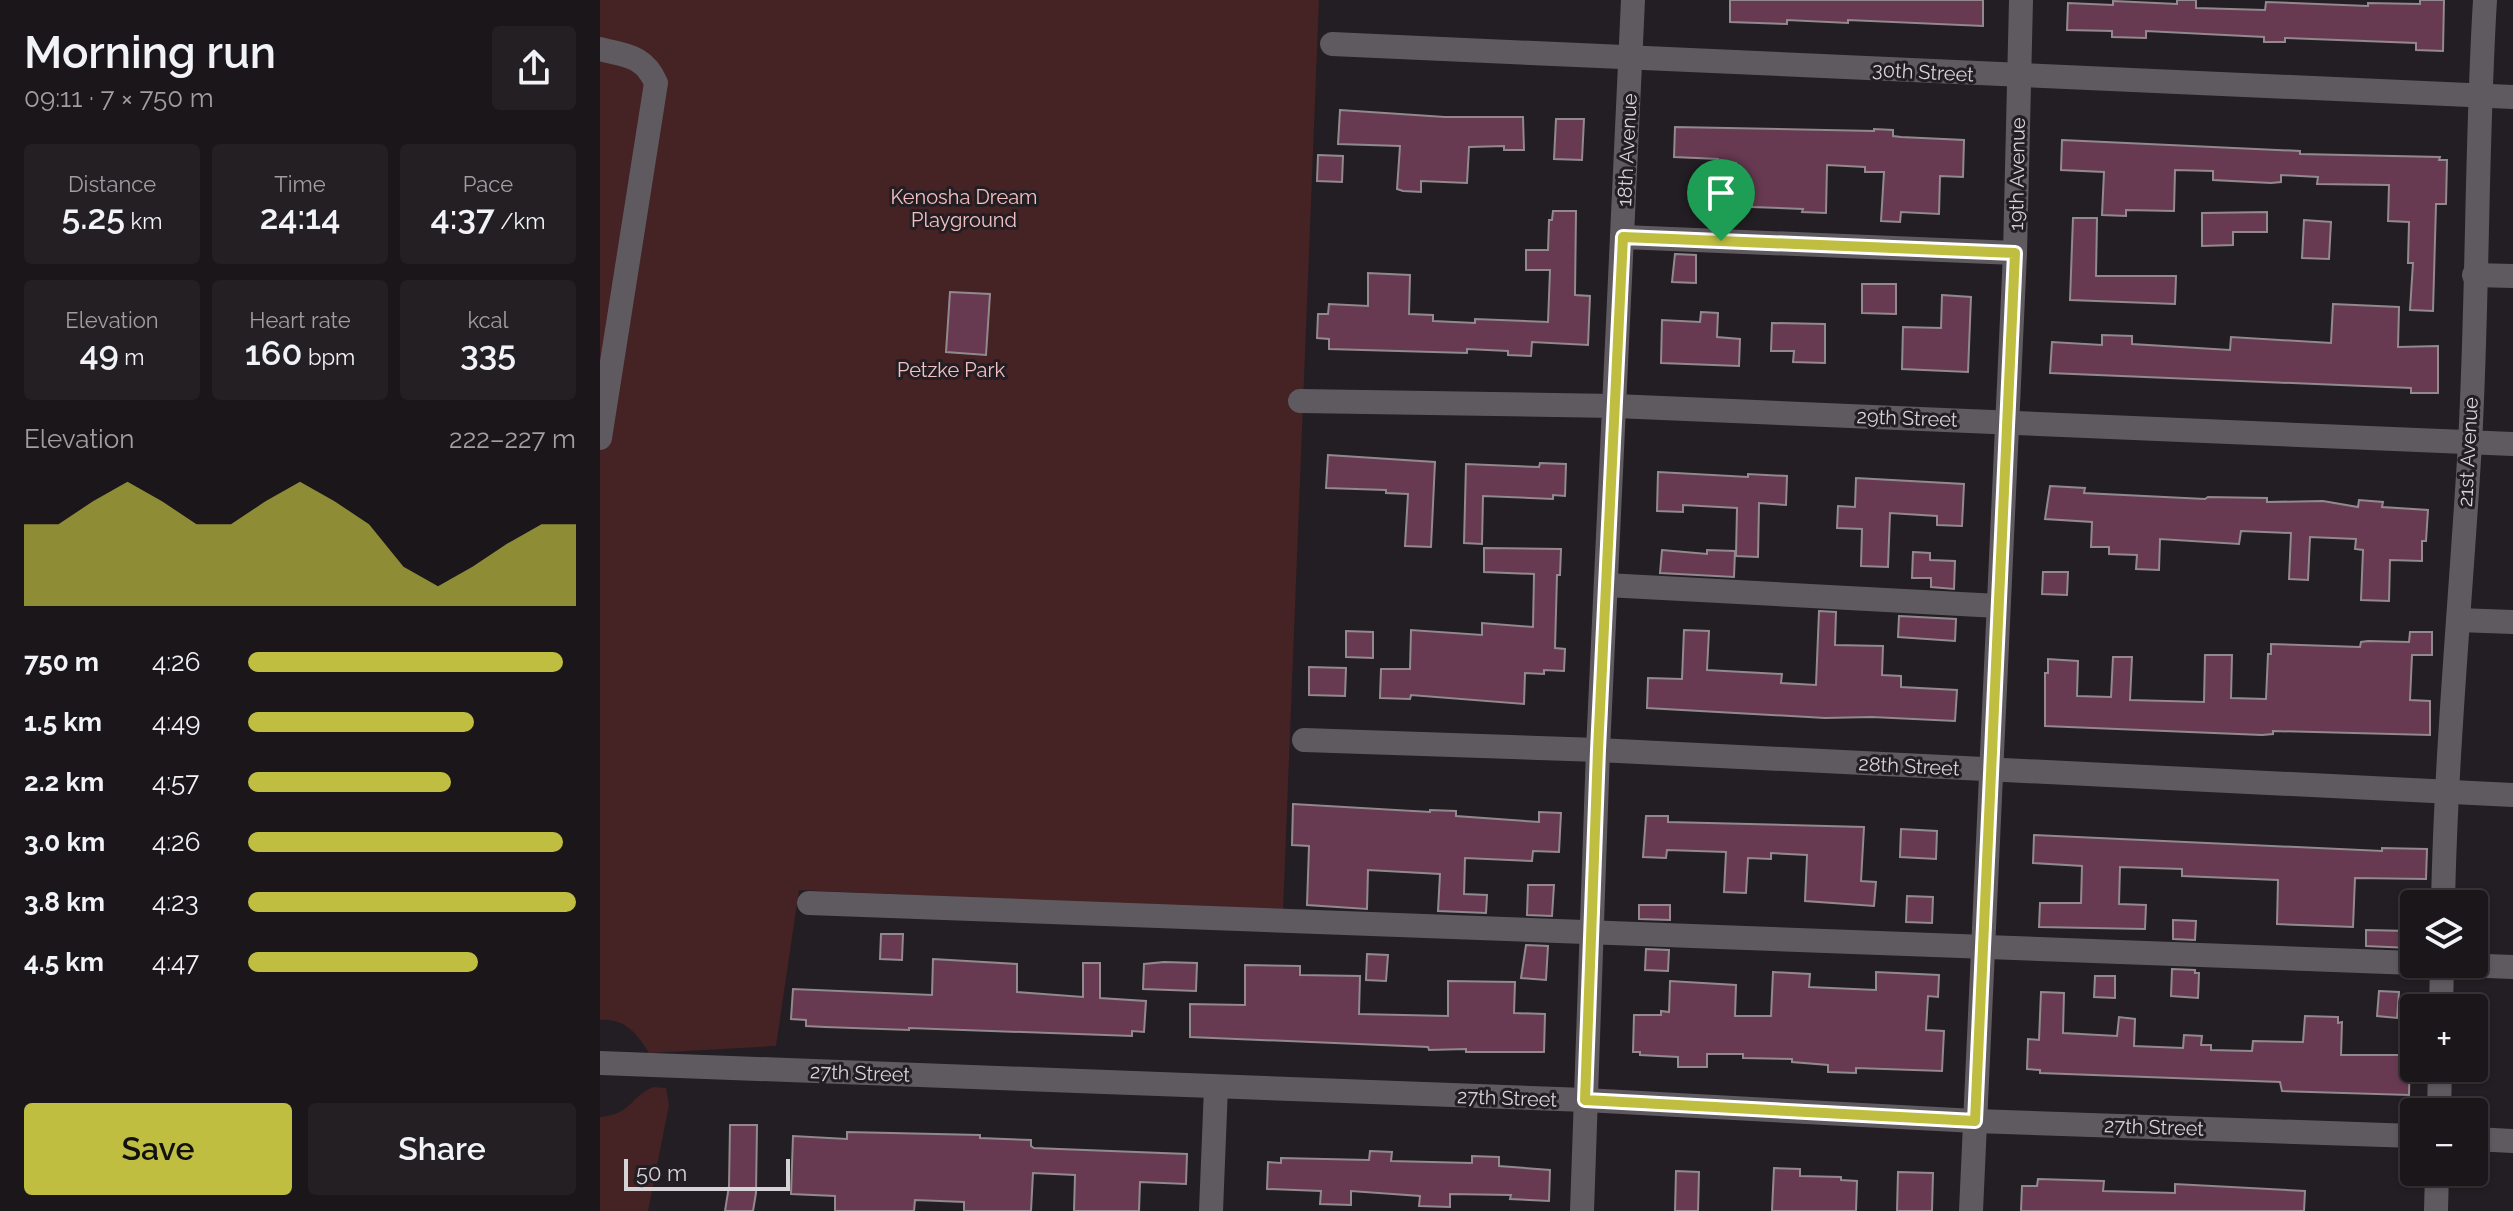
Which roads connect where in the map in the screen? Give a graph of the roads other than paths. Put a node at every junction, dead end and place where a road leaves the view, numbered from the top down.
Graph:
1 (1633, 0) edge
2 (2021, 0) edge
3 (2485, 0) edge
4 (1332, 44) dead end
5 (600, 49) edge
6 (1631, 57) junction
7 (2019, 76) junction
8 (2479, 95) junction
9 (2513, 97) edge
10 (1623, 237) junction
11 (2015, 253) junction
12 (2474, 275) junction
13 (2513, 276) edge
14 (1300, 401) dead end
15 (1615, 406) junction
16 (2006, 422) junction
17 (600, 438) edge
18 (2470, 441) junction
19 (2513, 444) edge
20 (1606, 585) junction
21 (1998, 606) junction
22 (2458, 620) junction
23 (2513, 622) edge
24 (1304, 740) dead end
25 (1598, 750) junction
26 (1991, 770) junction
27 (2445, 791) junction
28 (2513, 795) edge
29 (2443, 890) edge
30 (809, 903) dead end
31 (1592, 932) junction
32 (1983, 946) junction
33 (2400, 962) edge
34 (2488, 966) edge
35 (2513, 967) edge
36 (600, 1063) edge
37 (1216, 1087) junction
38 (1585, 1100) junction
39 (1975, 1121) junction
40 (2400, 1136) edge
41 (2488, 1140) edge
42 (2513, 1141) edge
43 (2437, 1186) edge
44 (1211, 1211) edge
45 (1582, 1211) edge
46 (1971, 1211) edge
47 (2436, 1211) edge

1 - 6 street, 18th Avenue
2 - 7 street, 19th Avenue
3 - 8 street, 21st Avenue
4 - 6 street, 30th Street
5 - 17 street
6 - 7 street, 30th Street
6 - 10 street, 18th Avenue
7 - 8 street, 30th Street
7 - 11 street, 19th Avenue
8 - 9 street, 30th Street
8 - 12 street, 21st Avenue
10 - 11 street
10 - 15 street, 18th Avenue
11 - 16 street, 19th Avenue
12 - 13 street
12 - 18 street, 21st Avenue
14 - 15 street, 29th Street
15 - 16 street, 29th Street
15 - 20 street, 18th Avenue
16 - 18 street, 29th Street
16 - 21 street, 19th Avenue
18 - 19 street, 29th Street
18 - 22 street, 21st Avenue
20 - 21 street
20 - 25 street, 18th Avenue
21 - 26 street, 19th Avenue
22 - 23 street
22 - 27 street, 21st Avenue
24 - 25 street, 28th Street
25 - 26 street, 28th Street
25 - 31 street, 18th Avenue
26 - 27 street, 28th Street
26 - 32 street, 19th Avenue
27 - 28 street, 28th Street
27 - 29 street, 21st Avenue
30 - 31 street
31 - 32 street
31 - 38 street, 18th Avenue
32 - 33 street
32 - 39 street, 19th Avenue
34 - 35 street
36 - 37 street, 27th Street
37 - 38 street, 27th Street
37 - 44 street
38 - 39 street, 27th Street
38 - 45 street, 18th Avenue
39 - 40 street, 27th Street
39 - 46 street, 19th Avenue
41 - 42 street
43 - 47 street

